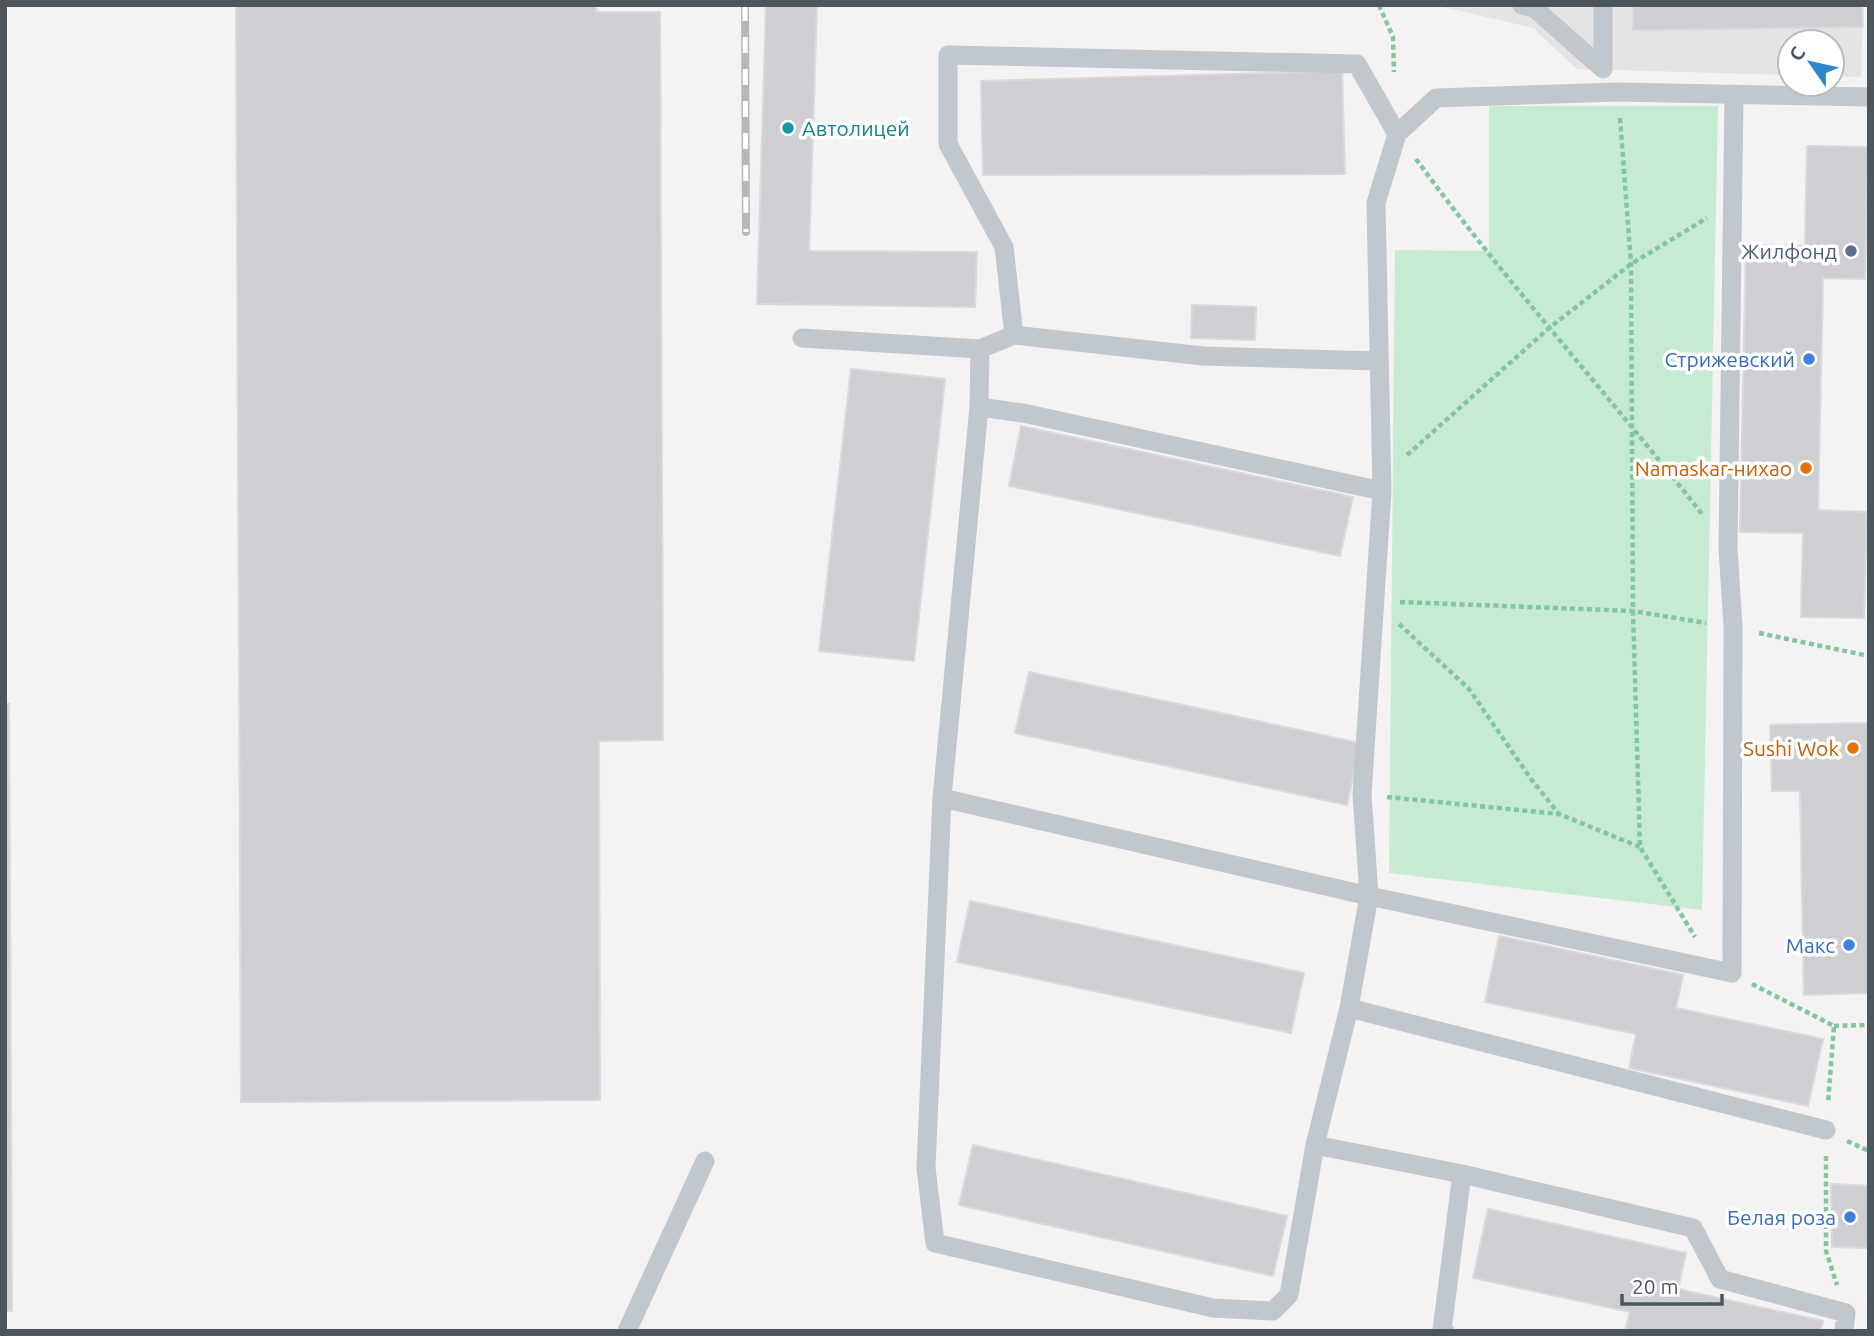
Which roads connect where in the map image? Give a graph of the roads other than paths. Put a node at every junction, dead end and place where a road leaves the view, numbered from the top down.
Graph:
1 (1522, 5) edge
2 (1603, 5) edge
3 (1734, 94) junction
4 (1869, 97) edge
5 (1397, 134) junction
6 (1014, 335) junction
7 (803, 338) dead end
8 (980, 349) junction
9 (1378, 361) junction
10 (979, 407) junction
11 (1383, 484) junction
12 (943, 798) junction
13 (1369, 896) junction
14 (1349, 1008) junction
15 (1826, 1130) road end
16 (1315, 1145) junction
17 (705, 1161) dead end
18 (1462, 1174) junction
19 (1845, 1322) edge
20 (627, 1331) edge
21 (1445, 1331) edge

1 - 2 lane
3 - 4 lane
3 - 5 lane
3 - 13 lane
5 - 6 lane
5 - 9 lane
6 - 8 lane
6 - 9 lane
7 - 8 lane
8 - 10 lane
9 - 11 lane
10 - 11 lane
10 - 12 lane
11 - 13 lane
12 - 13 lane
12 - 16 lane
13 - 14 lane
14 - 15 lane
14 - 16 lane
16 - 18 lane
17 - 20 lane
18 - 19 lane
18 - 21 lane

